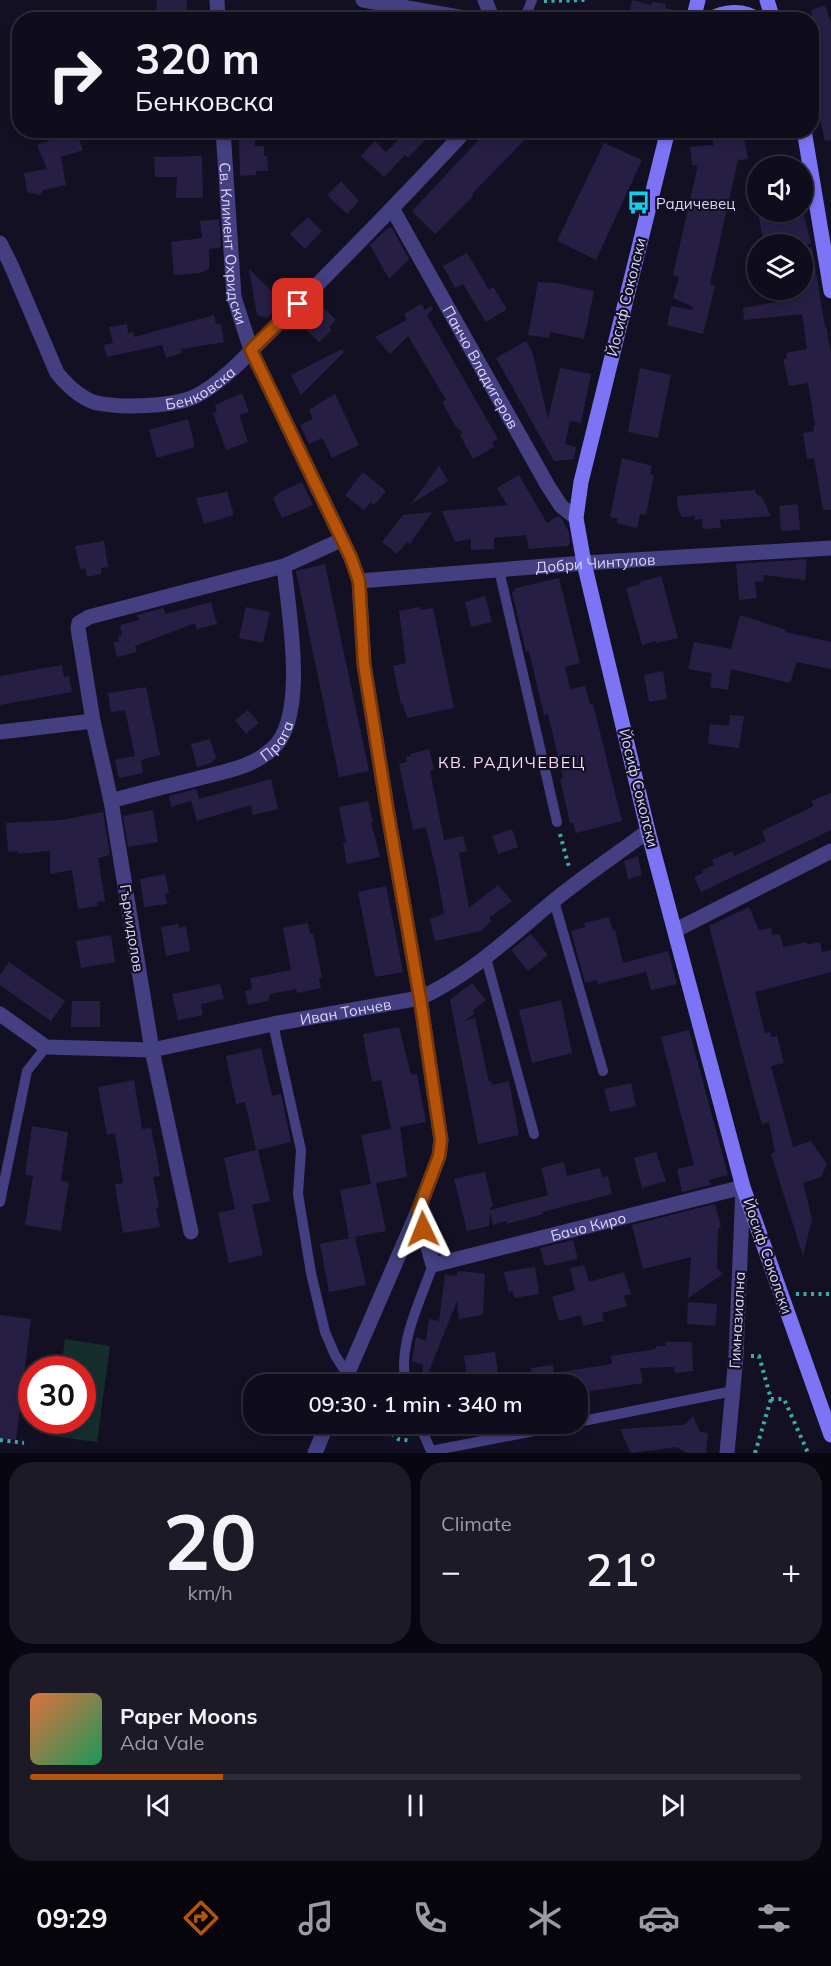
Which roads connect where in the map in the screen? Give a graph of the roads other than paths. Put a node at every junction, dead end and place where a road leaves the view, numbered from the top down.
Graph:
1 (363, 0) edge
2 (431, 12) edge
3 (224, 138) edge
4 (459, 138) edge
5 (666, 138) edge
6 (805, 138) edge
7 (393, 210) junction
8 (0, 243) edge
9 (831, 291) edge
10 (251, 350) junction
11 (576, 518) junction
12 (341, 540) junction
13 (831, 548) edge
14 (584, 564) junction
15 (284, 566) junction
16 (499, 570) junction
17 (359, 581) junction
18 (93, 721) junction
19 (0, 732) edge
20 (111, 801) junction
21 (557, 822) road end
22 (648, 831) junction
23 (831, 851) edge
24 (554, 901) junction
25 (676, 930) junction
26 (486, 958) junction
27 (420, 998) junction
28 (0, 1014) edge
29 (273, 1024) junction
30 (46, 1047) junction
31 (152, 1050) junction
32 (603, 1071) dead end
33 (534, 1134) dead end
34 (743, 1187) junction
35 (0, 1202) edge
36 (418, 1211) junction
37 (191, 1232) dead end
38 (433, 1265) junction
39 (343, 1374) edge
40 (347, 1374) edge
41 (404, 1374) edge
42 (733, 1391) junction
43 (588, 1420) edge
44 (323, 1434) edge
45 (423, 1434) edge
46 (514, 1434) edge
47 (831, 1435) edge
48 (430, 1449) edge
49 (315, 1453) edge
50 (727, 1453) edge

1 - 2 street
3 - 10 street, Св. Климент Охридски
4 - 7 street, Бенковска
5 - 11 street, Йосиф Соколски
6 - 9 street
7 - 10 street, Бенковска
7 - 11 street, Панчо Владигеров
8 - 10 street, Бенковска
10 - 12 street, Св. Климент Охридски
11 - 14 street, Йосиф Соколски
12 - 15 street
12 - 17 street, Св. Климент Охридски
13 - 14 street, Добри Чинтулов
14 - 16 street, Добри Чинтулов
14 - 22 street, Йосиф Соколски
15 - 18 street, Гърмидолов
15 - 20 street, Прага
16 - 17 street, Добри Чинтулов
16 - 21 lane
17 - 27 street, Св. Климент Охридски
18 - 19 street
18 - 20 street, Гърмидолов
20 - 31 street, Гърмидолов
22 - 24 street, Иван Тончев
22 - 25 street, Йосиф Соколски
23 - 25 street
24 - 26 street, Иван Тончев
24 - 32 lane
25 - 34 street, Йосиф Соколски
26 - 27 street, Иван Тончев
26 - 33 lane
27 - 29 street, Иван Тончев
27 - 36 street, Св. Климент Охридски
28 - 30 street
29 - 31 street, Иван Тончев
29 - 39 lane
30 - 31 street, Иван Тончев
30 - 35 lane
31 - 37 street, Гърмидолов
34 - 38 street, Бачо Киро
34 - 42 street, Гимназиална
34 - 47 street, Йосиф Соколски
36 - 38 street
36 - 40 street, Св. Климент Охридски
38 - 41 lane
42 - 43 lane
42 - 50 street, Гимназиална
44 - 49 street
45 - 48 lane
46 - 48 lane

